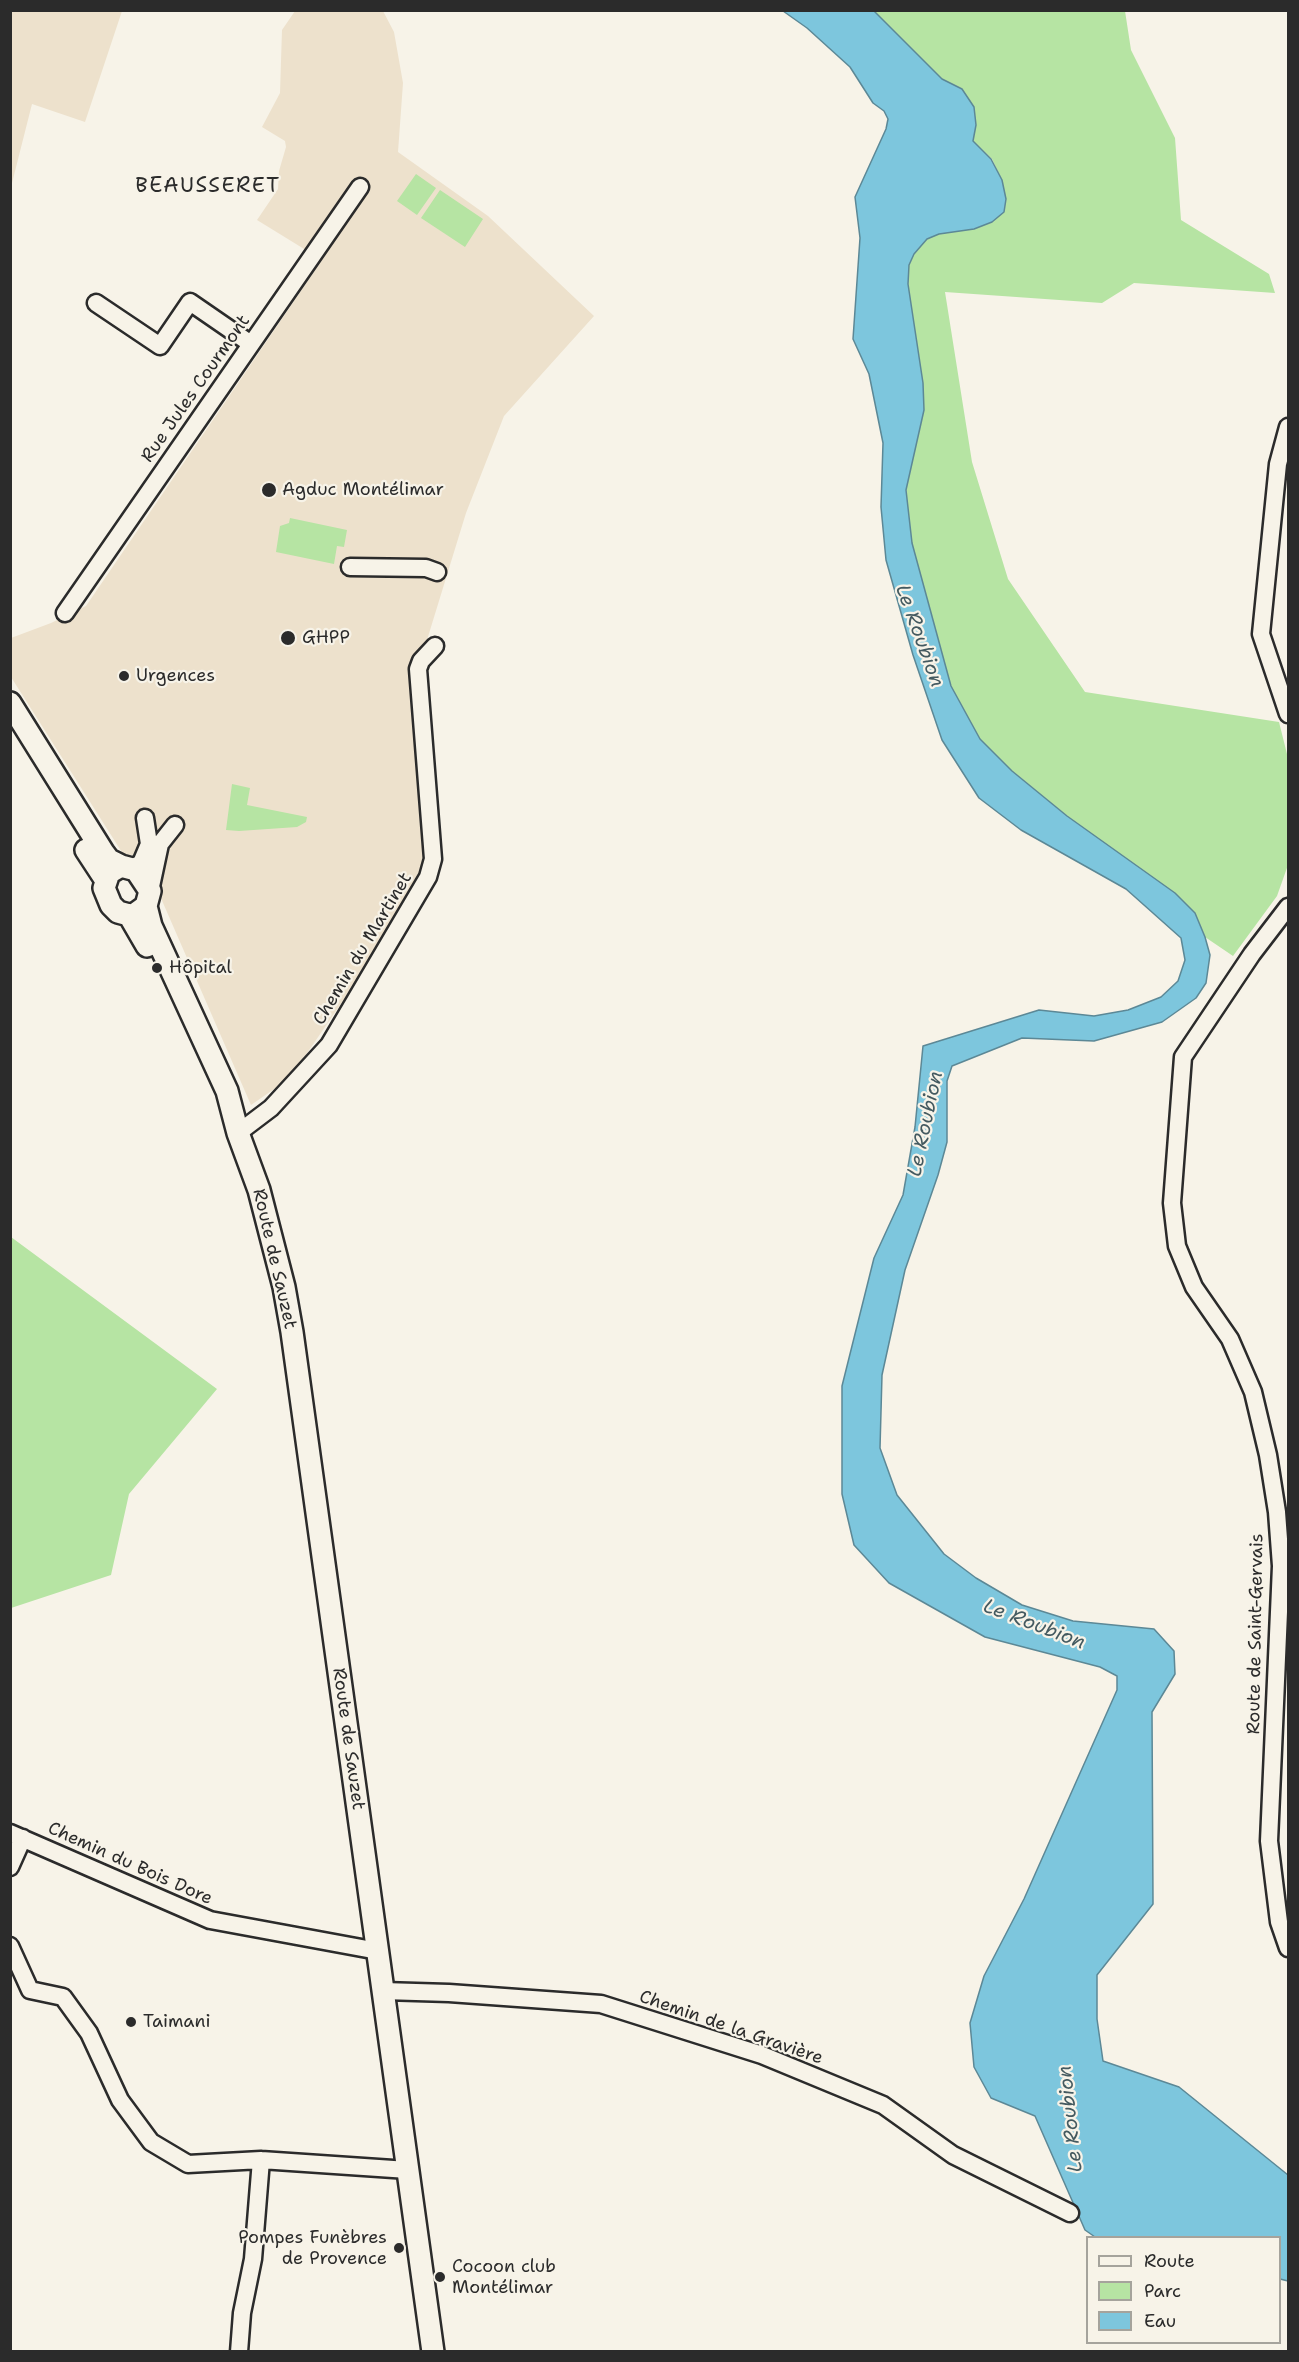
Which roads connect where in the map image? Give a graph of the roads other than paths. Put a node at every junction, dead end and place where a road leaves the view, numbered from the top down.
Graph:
1 (360, 187) dead end
2 (96, 303) dead end
3 (251, 344) junction
4 (1288, 428) edge
5 (350, 567) dead end
6 (437, 572) dead end
7 (65, 612) dead end
8 (435, 646) dead end
9 (10, 703) edge
10 (1288, 713) edge
11 (10, 727) edge
12 (145, 819) dead end
13 (175, 825) dead end
14 (119, 871) junction
15 (142, 904) junction
16 (1288, 907) edge
17 (238, 1133) junction
18 (1285, 1592) edge
19 (17, 1835) edge
20 (10, 1867) edge
21 (10, 1946) edge
22 (1288, 1948) edge
23 (378, 1952) junction
24 (383, 1991) junction
25 (261, 2160) junction
26 (408, 2170) junction
27 (1070, 2213) dead end
28 (238, 2352) edge
29 (433, 2352) edge

1 - 3 street, Rue Jules Courmont
2 - 3 street
3 - 7 street, Rue Jules Courmont
4 - 10 street
5 - 6 street
8 - 17 street, Chemin du Martinet
9 - 14 main road
11 - 14 main road
12 - 14 street
13 - 15 street
14 - 15 main road
14 - 15 main road
15 - 17 main road, Route de Sauzet
16 - 18 street, Route de Saint-Gervais
17 - 23 main road, Route de Sauzet
18 - 22 street, Route de Saint-Gervais
19 - 20 street
19 - 23 street, Chemin du Bois Dore
21 - 25 street
23 - 24 main road, Route de Sauzet
24 - 26 main road, Route de Sauzet
24 - 27 street, Chemin de la Gravière
25 - 26 street
25 - 28 street
26 - 29 main road, Route de Sauzet

